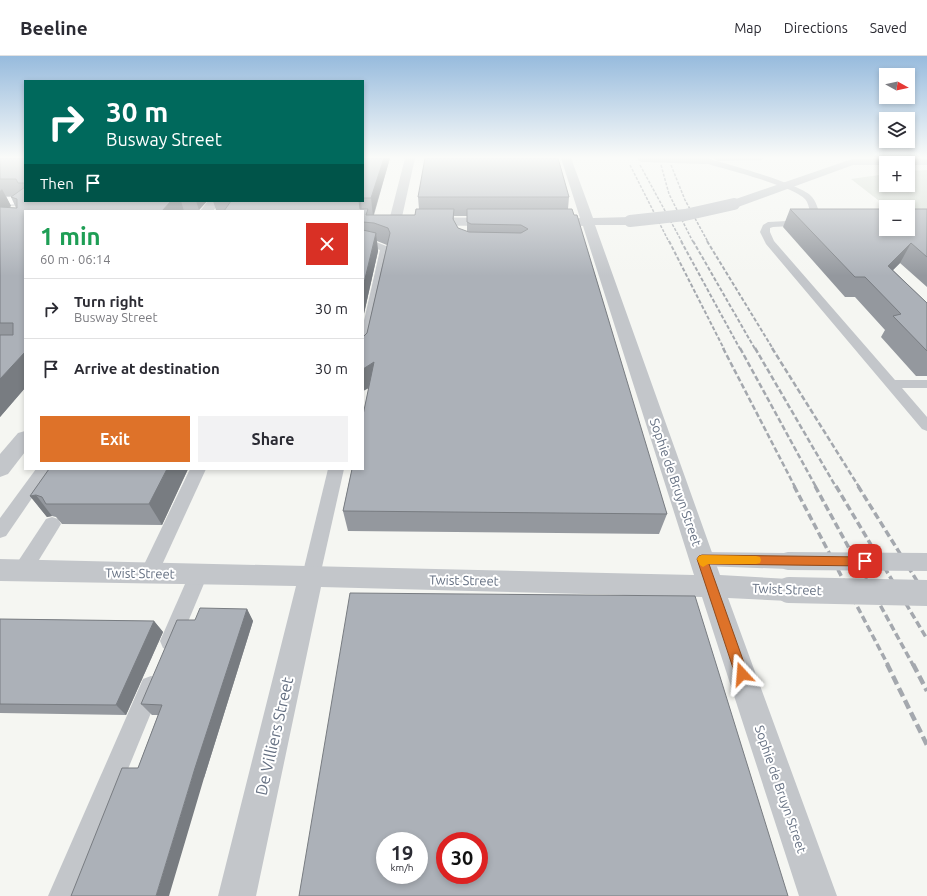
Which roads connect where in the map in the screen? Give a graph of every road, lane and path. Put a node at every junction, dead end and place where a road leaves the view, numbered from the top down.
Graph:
1 (401, 197) edge
2 (579, 197) edge
3 (752, 197) edge
4 (807, 197) edge
5 (0, 201) edge
6 (24, 201) edge
7 (214, 202) edge
8 (207, 210) edge
9 (364, 221) edge
10 (396, 221) junction
11 (587, 221) junction
12 (508, 222) edge
13 (564, 222) edge
14 (364, 244) edge
15 (364, 347) edge
16 (890, 384) junction
17 (927, 384) edge
18 (925, 423) edge
19 (24, 439) edge
20 (0, 469) edge
21 (43, 470) edge
22 (198, 470) edge
23 (336, 470) edge
24 (52, 524) edge
25 (0, 531) edge
26 (927, 562) edge
27 (11, 570) edge
28 (149, 573) junction
29 (707, 573) junction
30 (198, 574) junction
31 (311, 576) junction
32 (927, 593) edge
33 (62, 896) edge
34 (237, 896) edge
35 (818, 896) edge

1 - 10 street
2 - 11 street, Sophie de Bruyn Street
3 - 11 street, bridge
4 - 16 lane
5 - 6 main road
7 - 8 street
9 - 10 street
10 - 12 street
11 - 13 street
11 - 29 street, Sophie de Bruyn Street
14 - 15 lane
16 - 17 lane
16 - 18 lane
19 - 20 street
21 - 25 lane
22 - 28 lane
23 - 31 lane
24 - 27 lane
26 - 29 lane, bridge
27 - 28 street, Twist Street
28 - 30 street, Twist Street
29 - 31 street, Twist Street
29 - 32 street, Twist Street, bridge
29 - 35 street, Sophie de Bruyn Street
30 - 31 street, Twist Street
30 - 33 lane
31 - 34 street, De Villiers Street

